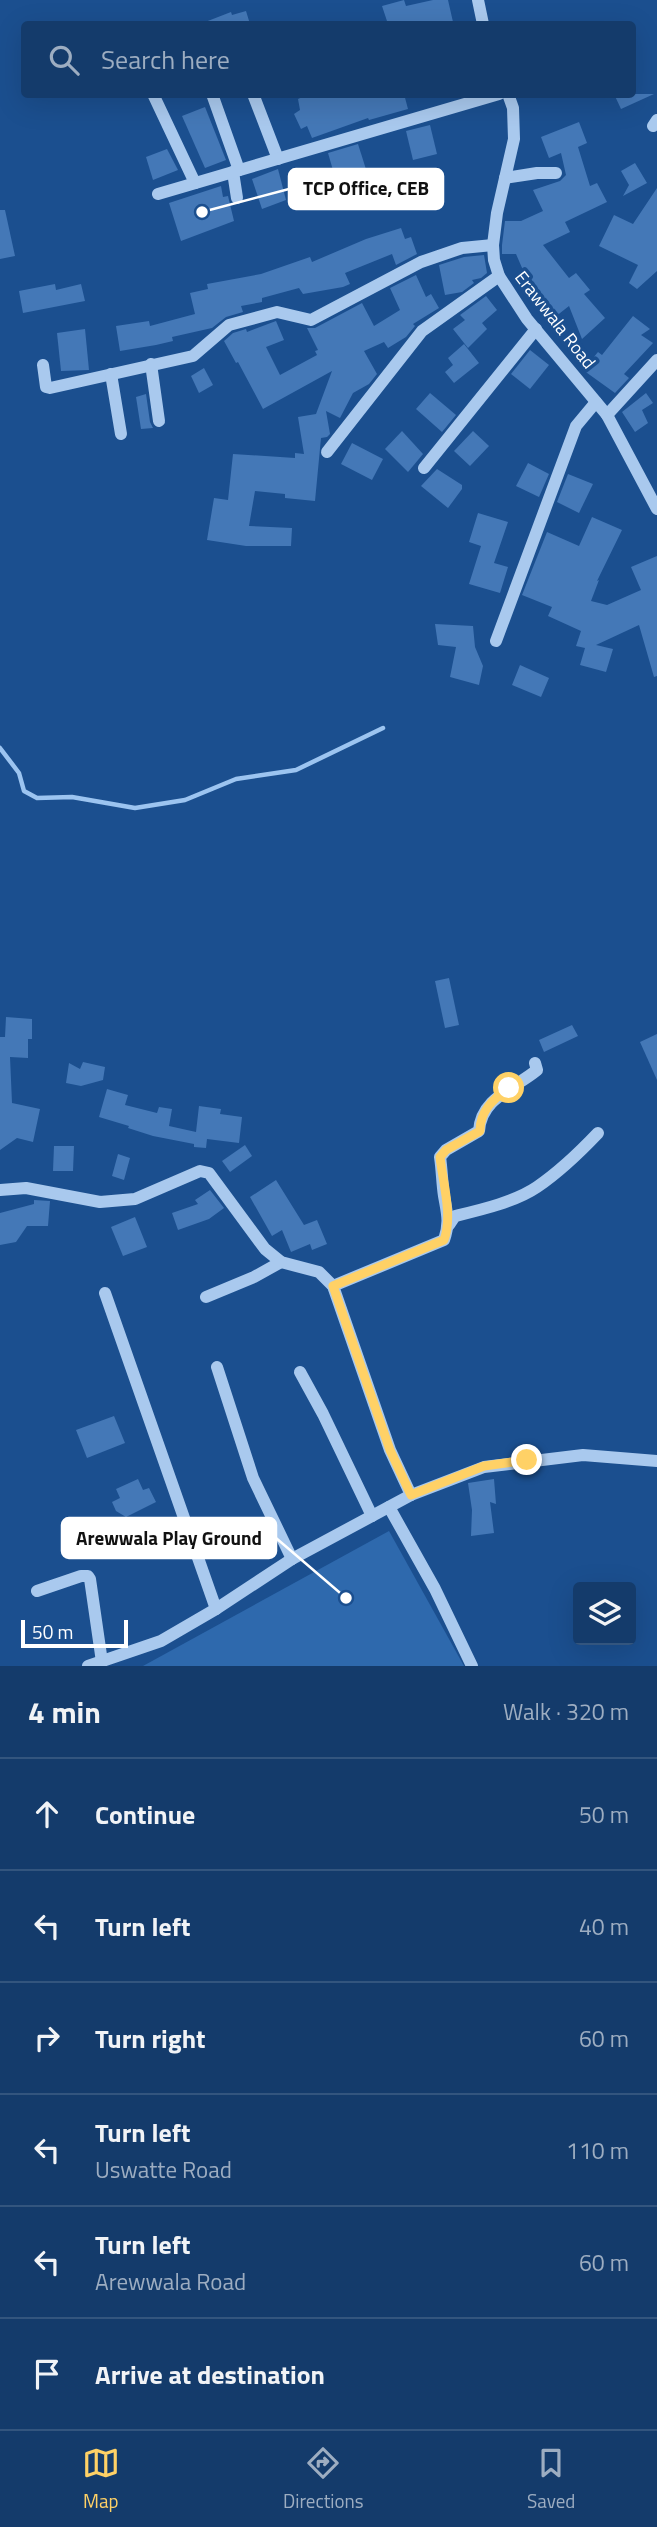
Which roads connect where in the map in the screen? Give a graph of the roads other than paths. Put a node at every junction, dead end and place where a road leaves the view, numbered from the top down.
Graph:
1 (478, 0) edge
2 (482, 21) edge
3 (155, 98) edge
4 (213, 98) edge
5 (255, 98) edge
6 (485, 98) edge
7 (509, 98) edge
8 (278, 159) junction
9 (236, 171) junction
10 (556, 173) dead end
11 (505, 178) junction
12 (195, 183) junction
13 (158, 194) dead end
14 (237, 198) dead end
15 (493, 245) junction
16 (499, 276) junction
17 (536, 329) junction
18 (657, 360) edge
19 (150, 364) junction
20 (43, 365) dead end
21 (111, 374) junction
22 (596, 402) junction
23 (607, 415) junction
24 (159, 421) dead end
25 (121, 434) dead end
26 (327, 452) dead end
27 (424, 468) dead end
28 (656, 506) edge
29 (496, 640) dead end
30 (535, 1063) dead end
31 (598, 1133) dead end
32 (0, 1190) edge
33 (449, 1225) junction
34 (281, 1262) junction
35 (333, 1286) junction
36 (105, 1293) dead end
37 (206, 1297) dead end
38 (218, 1367) dead end
39 (300, 1373) dead end
40 (657, 1461) edge
41 (411, 1495) junction
42 (389, 1507) junction
43 (372, 1516) junction
44 (292, 1559) junction
45 (37, 1591) dead end
46 (216, 1609) junction
47 (102, 1662) junction
48 (89, 1666) edge
49 (472, 1666) edge

1 - 2 street
3 - 12 street
4 - 9 street
5 - 8 street
6 - 8 street
7 - 11 street, Erawwala Road
8 - 9 street
9 - 12 street
9 - 14 street
10 - 11 street
11 - 15 street, Erawwala Road
12 - 13 street
15 - 16 street, Erawwala Road
15 - 19 street
16 - 17 street, Erawwala Road
16 - 26 street
17 - 22 street, Erawwala Road
17 - 27 street
18 - 23 street
19 - 21 street
19 - 24 street
20 - 21 street
21 - 25 street
22 - 23 street, Erawwala Road
22 - 29 street
23 - 28 street, Erawwala Road
30 - 33 street
31 - 33 street
32 - 34 street
33 - 35 street
34 - 35 street
34 - 37 street
35 - 41 street
36 - 46 street
38 - 44 street
39 - 43 street
40 - 41 street
41 - 42 street
42 - 43 street
42 - 49 street
43 - 44 street
44 - 46 street
45 - 47 street
46 - 47 street
47 - 48 street

